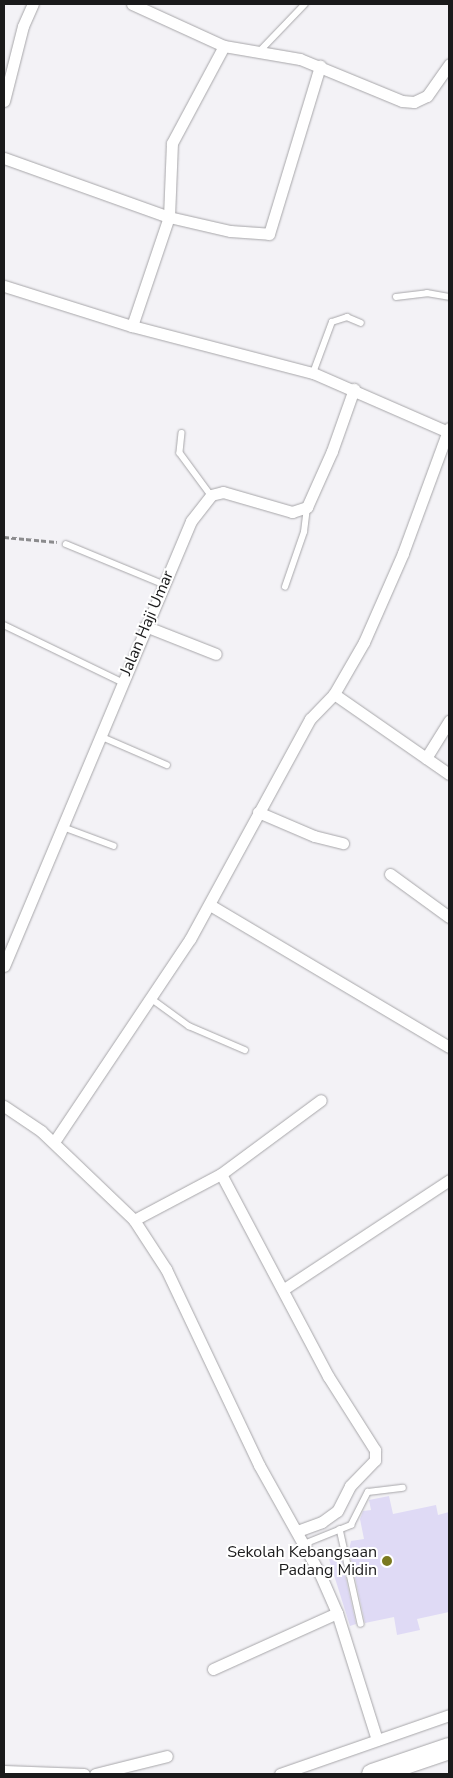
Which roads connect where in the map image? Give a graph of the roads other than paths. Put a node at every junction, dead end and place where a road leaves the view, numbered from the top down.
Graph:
1 (33, 4) edge
2 (132, 4) edge
3 (305, 4) edge
4 (224, 46) junction
5 (259, 52) junction
6 (449, 64) edge
7 (320, 66) junction
8 (4, 101) edge
9 (4, 158) edge
10 (169, 218) junction
11 (4, 286) edge
12 (396, 297) dead end
13 (449, 297) edge
14 (361, 323) dead end
15 (132, 326) junction
16 (313, 373) junction
17 (354, 389) junction
18 (448, 430) edge
19 (182, 433) dead end
20 (211, 495) junction
21 (307, 507) junction
22 (66, 544) road end
23 (163, 584) junction
24 (285, 587) dead end
25 (4, 625) edge
26 (145, 626) junction
27 (216, 654) dead end
28 (122, 682) junction
29 (334, 694) junction
30 (449, 721) edge
31 (100, 736) junction
32 (426, 758) junction
33 (167, 764) dead end
34 (449, 774) edge
35 (258, 812) junction
36 (63, 827) junction
37 (343, 843) dead end
38 (114, 846) dead end
39 (390, 874) dead end
40 (210, 905) junction
41 (449, 917) edge
42 (4, 966) edge
43 (152, 999) junction
44 (449, 1047) edge
45 (245, 1050) dead end
46 (321, 1100) dead end
47 (4, 1106) edge
48 (54, 1142) junction
49 (221, 1174) junction
50 (449, 1180) edge
51 (134, 1220) junction
52 (284, 1289) junction
53 (403, 1488) dead end
54 (340, 1529) junction
55 (297, 1531) junction
56 (304, 1544) junction
57 (337, 1613) junction
58 (361, 1624) dead end
59 (213, 1668) dead end
60 (449, 1715) edge
61 (377, 1740) junction
62 (449, 1748) edge
63 (167, 1756) dead end
64 (4, 1771) edge
65 (84, 1774) edge
66 (96, 1774) edge
67 (280, 1774) edge
68 (372, 1774) edge

1 - 8 street
2 - 4 street
3 - 5 lane
4 - 5 street
4 - 10 street
5 - 7 street
6 - 7 street
7 - 10 street
9 - 10 street
10 - 15 street
11 - 15 street
12 - 13 lane
14 - 16 lane
15 - 16 street
16 - 17 street
17 - 18 street
17 - 21 street
18 - 29 street
19 - 20 lane
20 - 21 street
20 - 23 street, Jalan Haji Umar
21 - 24 lane
22 - 23 lane
23 - 26 street, Jalan Haji Umar
25 - 28 lane
26 - 27 street
26 - 28 street, Jalan Haji Umar
28 - 31 street, Jalan Haji Umar
29 - 32 street
29 - 35 street
30 - 32 street
31 - 33 lane
31 - 36 street, Jalan Haji Umar
32 - 34 street
35 - 37 street
35 - 40 street
36 - 38 lane
36 - 42 street, Jalan Haji Umar
39 - 41 street
40 - 43 street
40 - 44 street
43 - 45 lane
43 - 48 street
46 - 49 street
47 - 48 street
48 - 51 street
49 - 51 street
49 - 52 street
50 - 52 street
51 - 55 street
52 - 55 street
53 - 54 lane
54 - 56 lane
54 - 58 lane
55 - 56 street
56 - 57 street
57 - 59 street
57 - 61 street
60 - 61 street
61 - 67 street
62 - 68 highway
63 - 66 street
64 - 65 street

